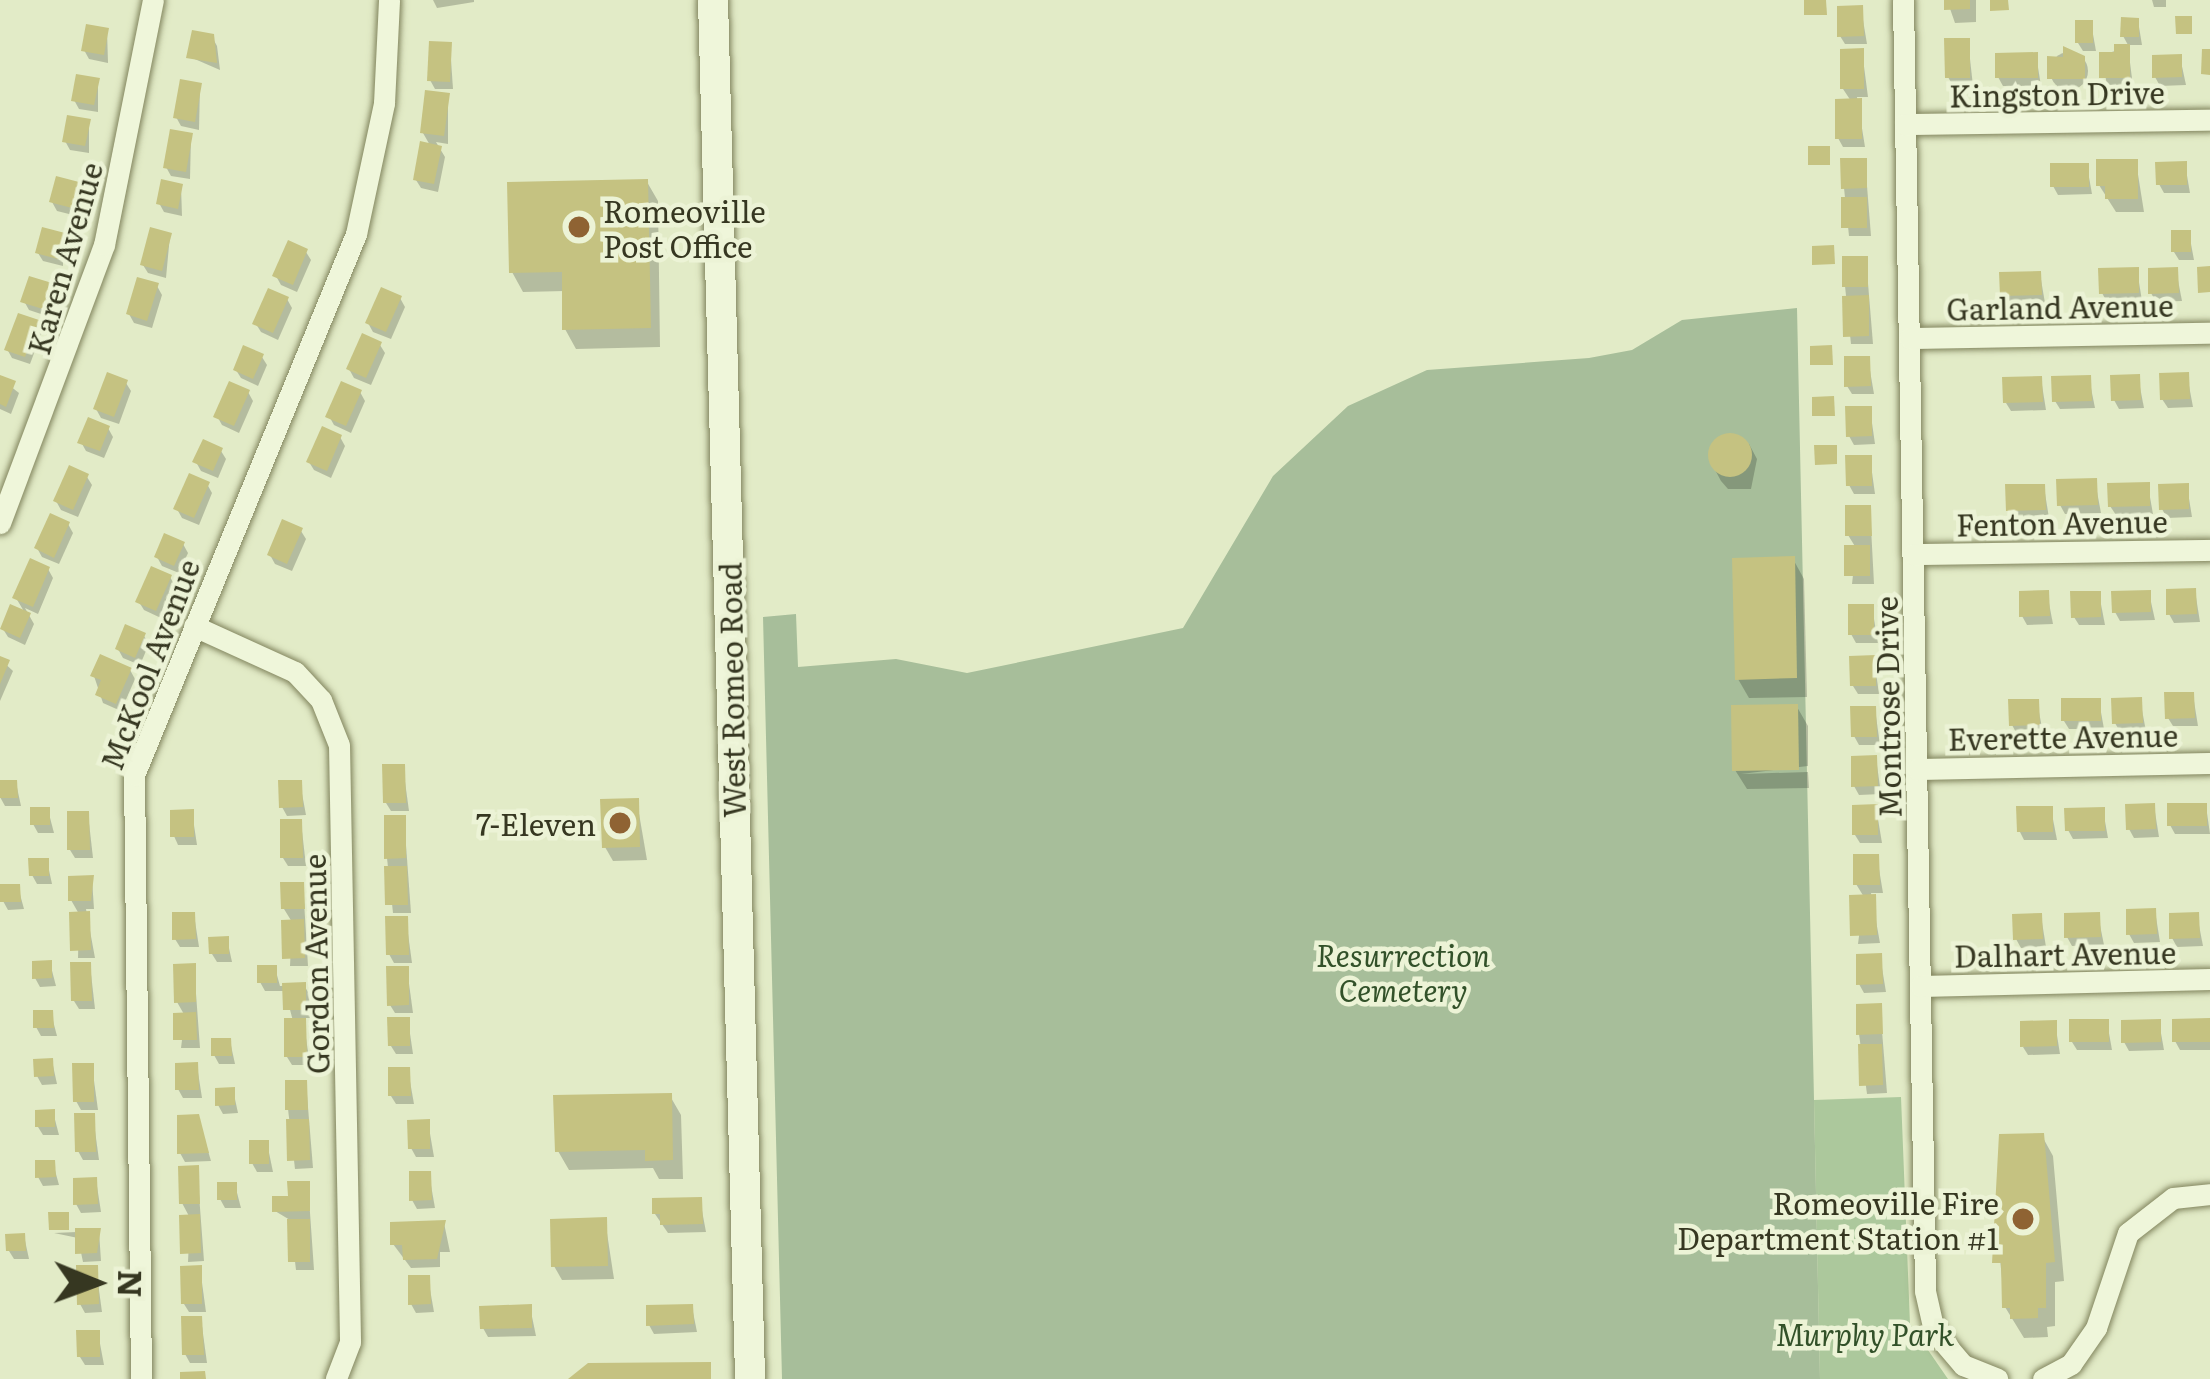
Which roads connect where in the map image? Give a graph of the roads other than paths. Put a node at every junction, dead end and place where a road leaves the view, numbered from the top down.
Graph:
1 (153, 0) edge
2 (388, 0) edge
3 (713, 0) edge
4 (1903, 0) edge
5 (2210, 120) edge
6 (1905, 124) junction
7 (2210, 333) edge
8 (1910, 338) junction
9 (0, 523) edge
10 (2210, 550) edge
11 (1914, 554) junction
12 (194, 626) junction
13 (2210, 763) edge
14 (1918, 769) junction
15 (2210, 979) edge
16 (1921, 986) junction
17 (2210, 1194) edge
18 (140, 1379) edge
19 (336, 1379) edge
20 (750, 1379) edge
21 (1997, 1379) edge
22 (2043, 1379) edge

1 - 9 street, Karen Avenue
2 - 12 street, McKool Avenue
3 - 20 main road, West Romeo Road
4 - 6 street, Montrose Drive
5 - 6 street, Kingston Drive
6 - 8 street, Montrose Drive
7 - 8 street, Garland Avenue
8 - 11 street, Montrose Drive
10 - 11 street, Fenton Avenue
11 - 14 street, Montrose Drive
12 - 18 street, McKool Avenue
12 - 19 street, Gordon Avenue
13 - 14 street, Everette Avenue
14 - 16 street, Montrose Drive
15 - 16 street, Dalhart Avenue
16 - 21 street, Montrose Drive
17 - 22 street

